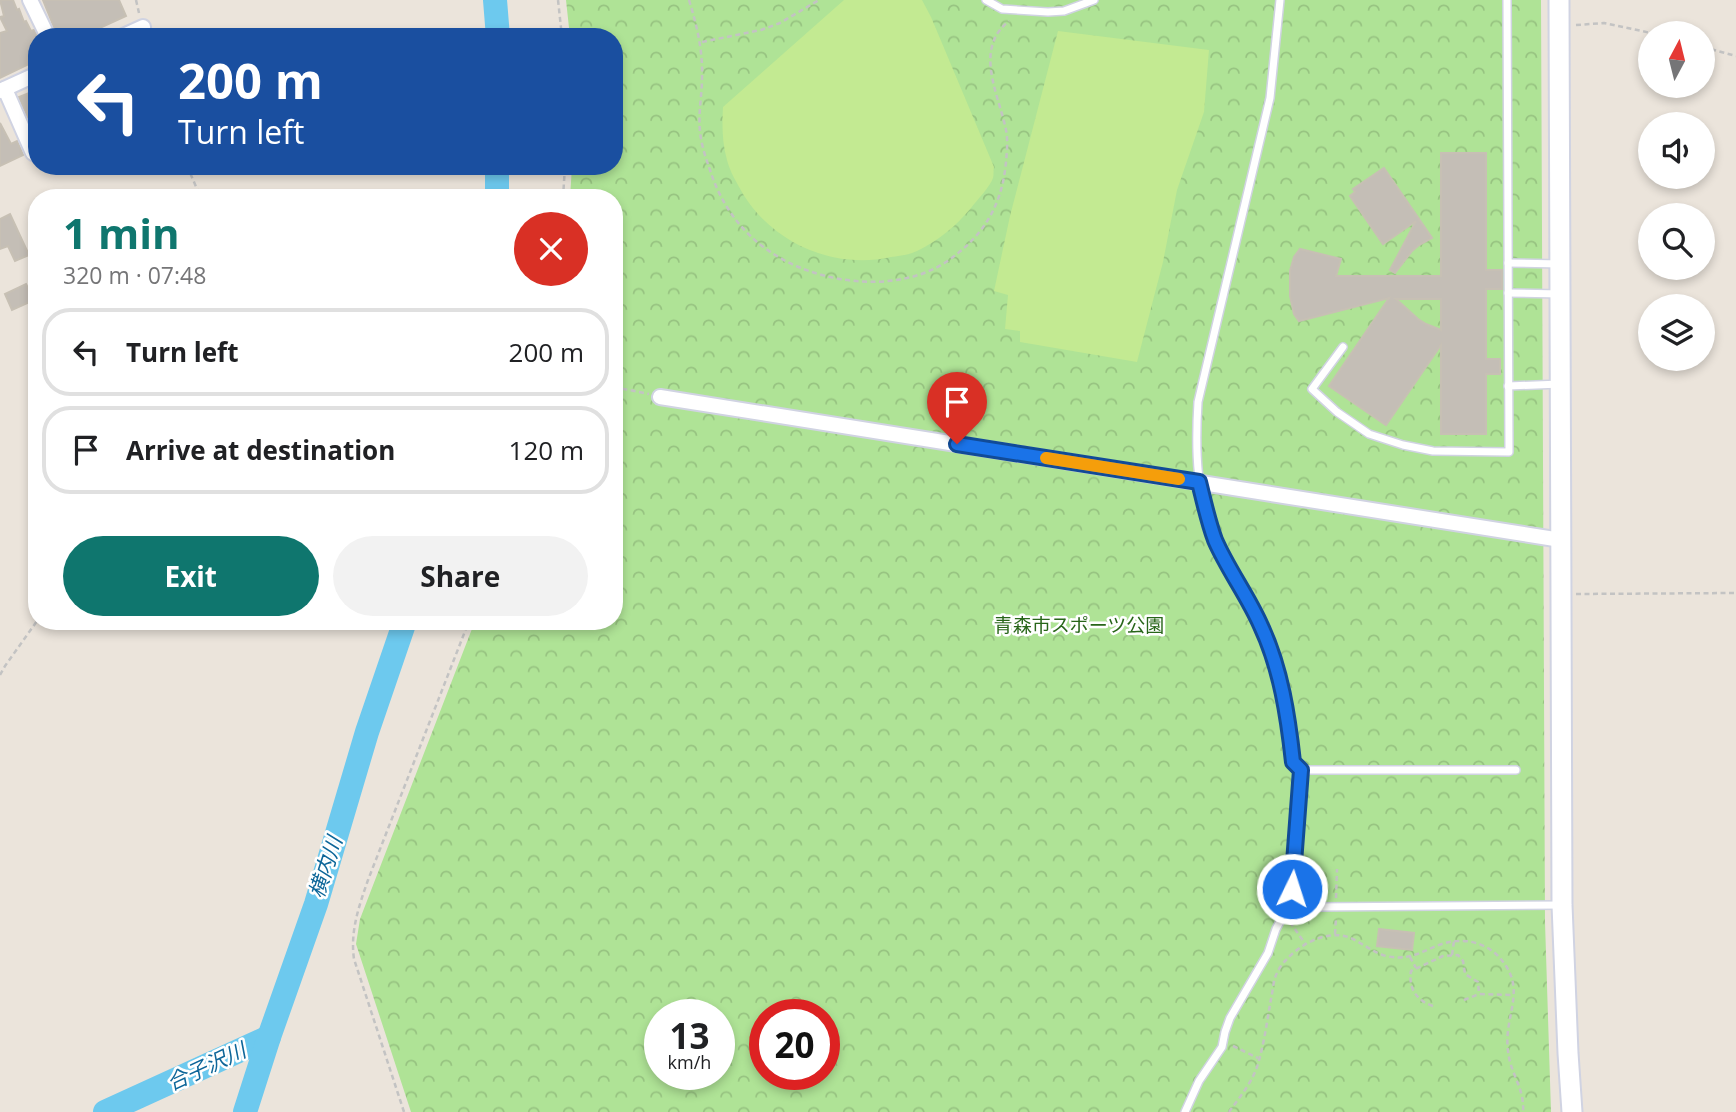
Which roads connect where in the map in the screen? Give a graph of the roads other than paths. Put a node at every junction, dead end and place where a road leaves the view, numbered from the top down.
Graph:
1 (30, 0) edge
2 (986, 0) edge
3 (1094, 0) edge
4 (1280, 0) edge
5 (1507, 0) edge
6 (1559, 0) edge
7 (44, 28) edge
8 (28, 78) edge
9 (2, 90) edge
10 (28, 143) edge
11 (1508, 263) junction
12 (1560, 264) junction
13 (1508, 293) junction
14 (1560, 294) junction
15 (1343, 347) dead end
16 (1560, 384) junction
17 (1508, 386) junction
18 (660, 397) road end
19 (1199, 482) junction
20 (1561, 540) junction
21 (1301, 770) junction
22 (1516, 770) dead end
23 (1298, 904) junction
24 (1562, 905) junction
25 (1185, 1112) edge
26 (1572, 1112) edge

1 - 7 street
2 - 3 lane
4 - 19 lane
5 - 11 lane
6 - 12 street
8 - 9 street
9 - 10 street
11 - 12 lane
11 - 13 lane
12 - 14 street
13 - 14 lane
13 - 17 lane
14 - 16 street
15 - 17 lane
16 - 17 lane
16 - 20 street
18 - 19 street
19 - 20 street
19 - 21 lane
20 - 24 street
21 - 22 lane
21 - 23 lane
23 - 24 lane
23 - 25 lane
24 - 26 street

